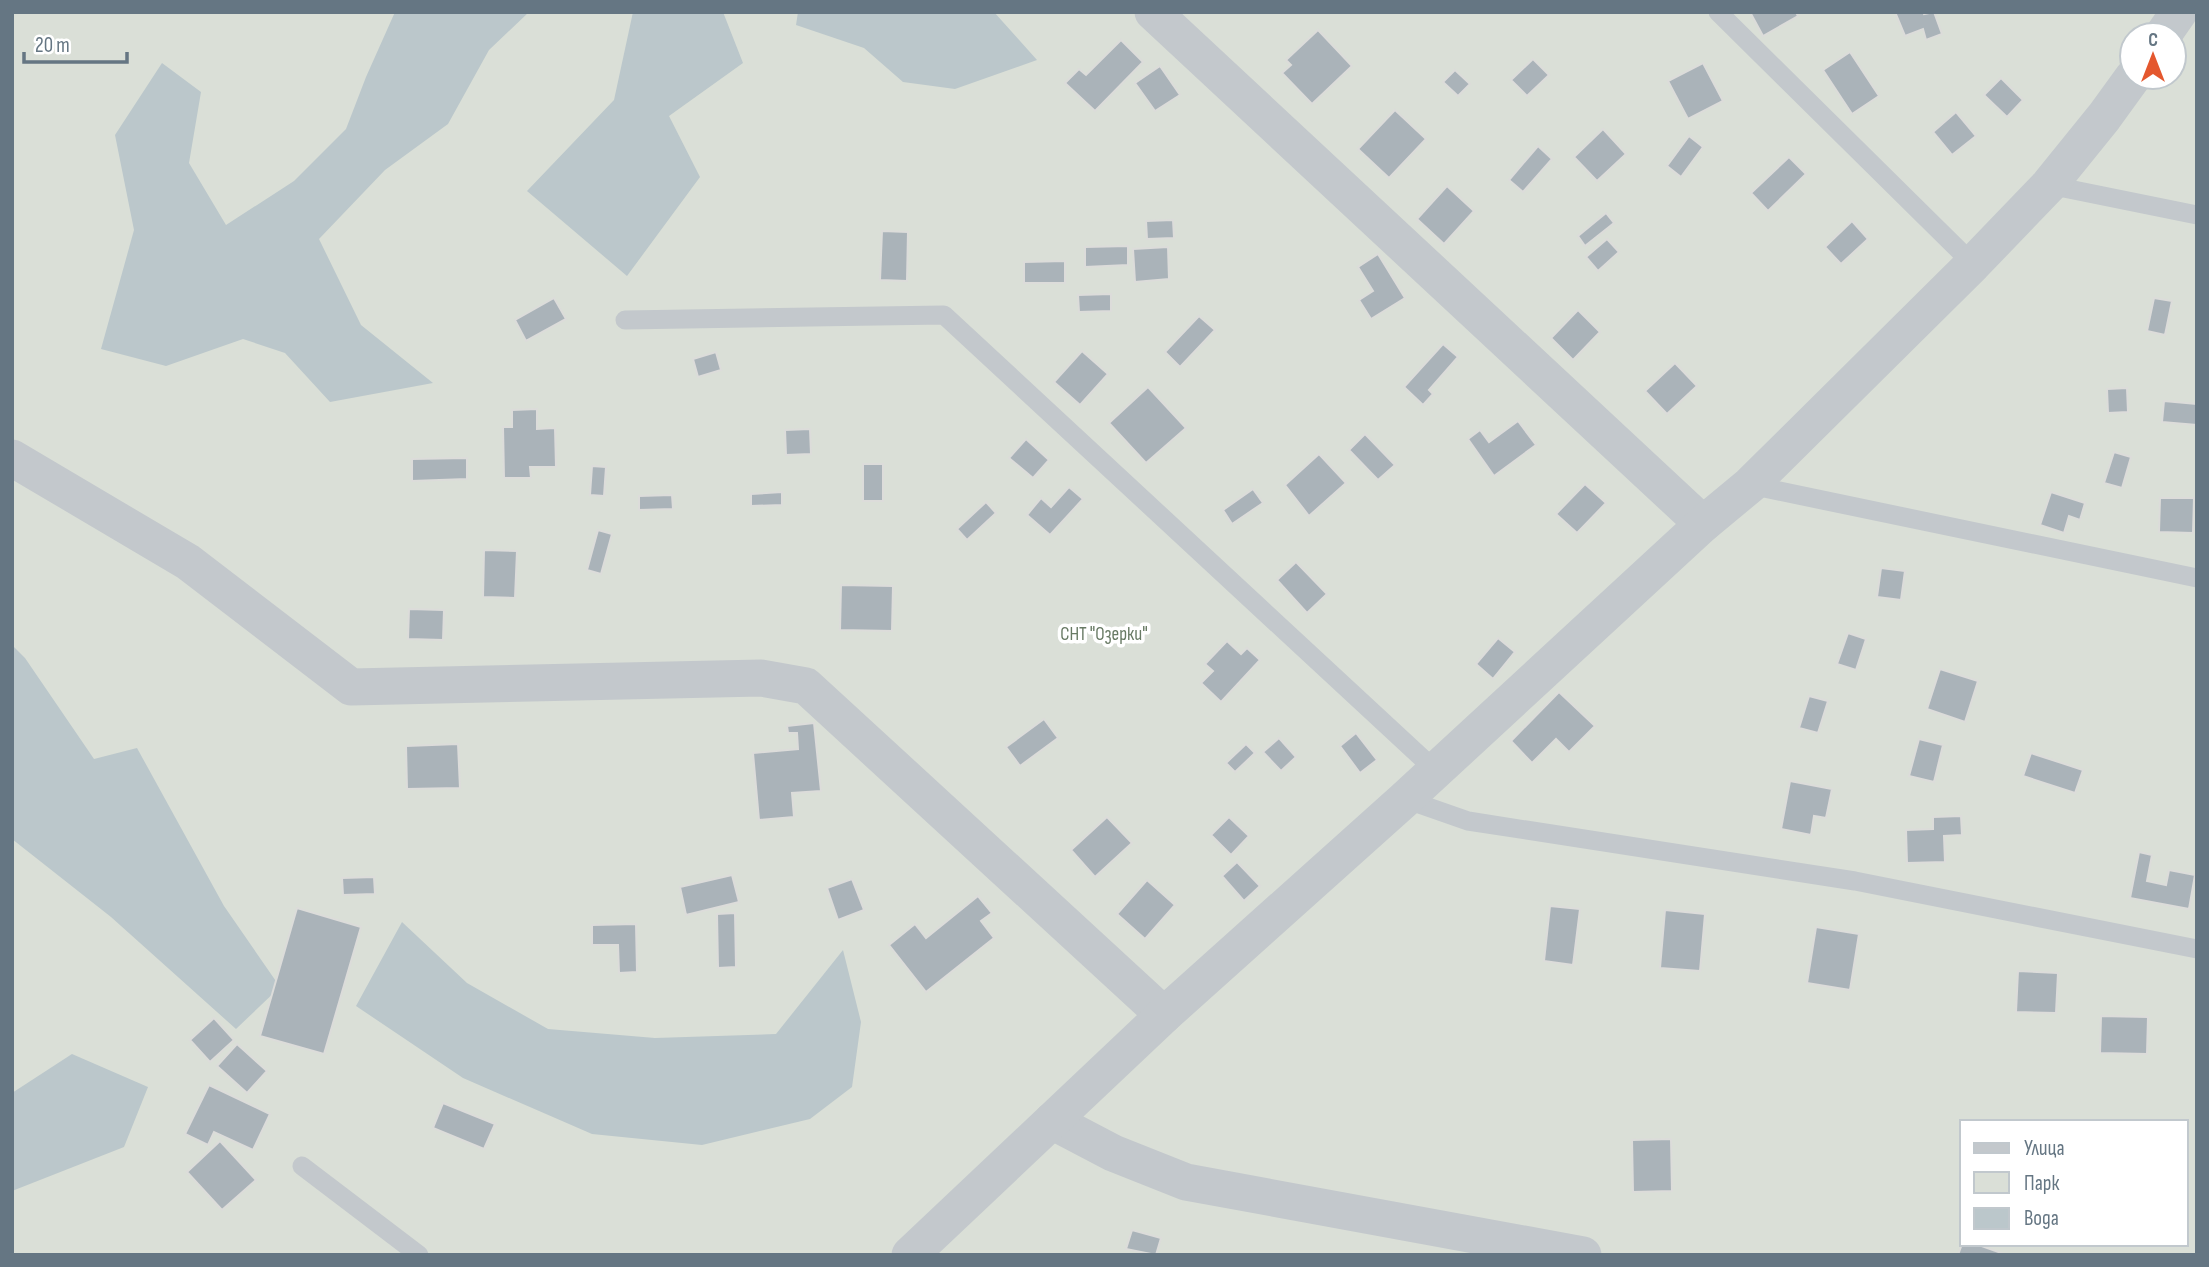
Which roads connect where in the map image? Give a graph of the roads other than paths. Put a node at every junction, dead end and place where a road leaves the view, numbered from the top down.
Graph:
1 (1153, 12) edge
2 (1717, 12) edge
3 (2123, 91) edge
4 (2049, 185) junction
5 (2197, 215) edge
6 (1973, 264) junction
7 (625, 320) dead end
8 (12, 458) edge
9 (1750, 485) junction
10 (1703, 524) junction
11 (2197, 578) edge
12 (1435, 770) junction
13 (1405, 799) junction
14 (2197, 949) edge
15 (1164, 1015) junction
16 (1052, 1121) junction
17 (302, 1166) dead end
18 (419, 1255) edge
19 (910, 1255) edge
20 (1583, 1255) edge

1 - 10 street
2 - 6 lane
3 - 4 street
4 - 5 lane
4 - 6 street
6 - 9 street
7 - 12 lane
8 - 15 street
9 - 10 street
9 - 11 lane
10 - 12 street
12 - 13 street
13 - 14 lane
13 - 15 street
15 - 16 street
16 - 19 street
16 - 20 street
17 - 18 lane

